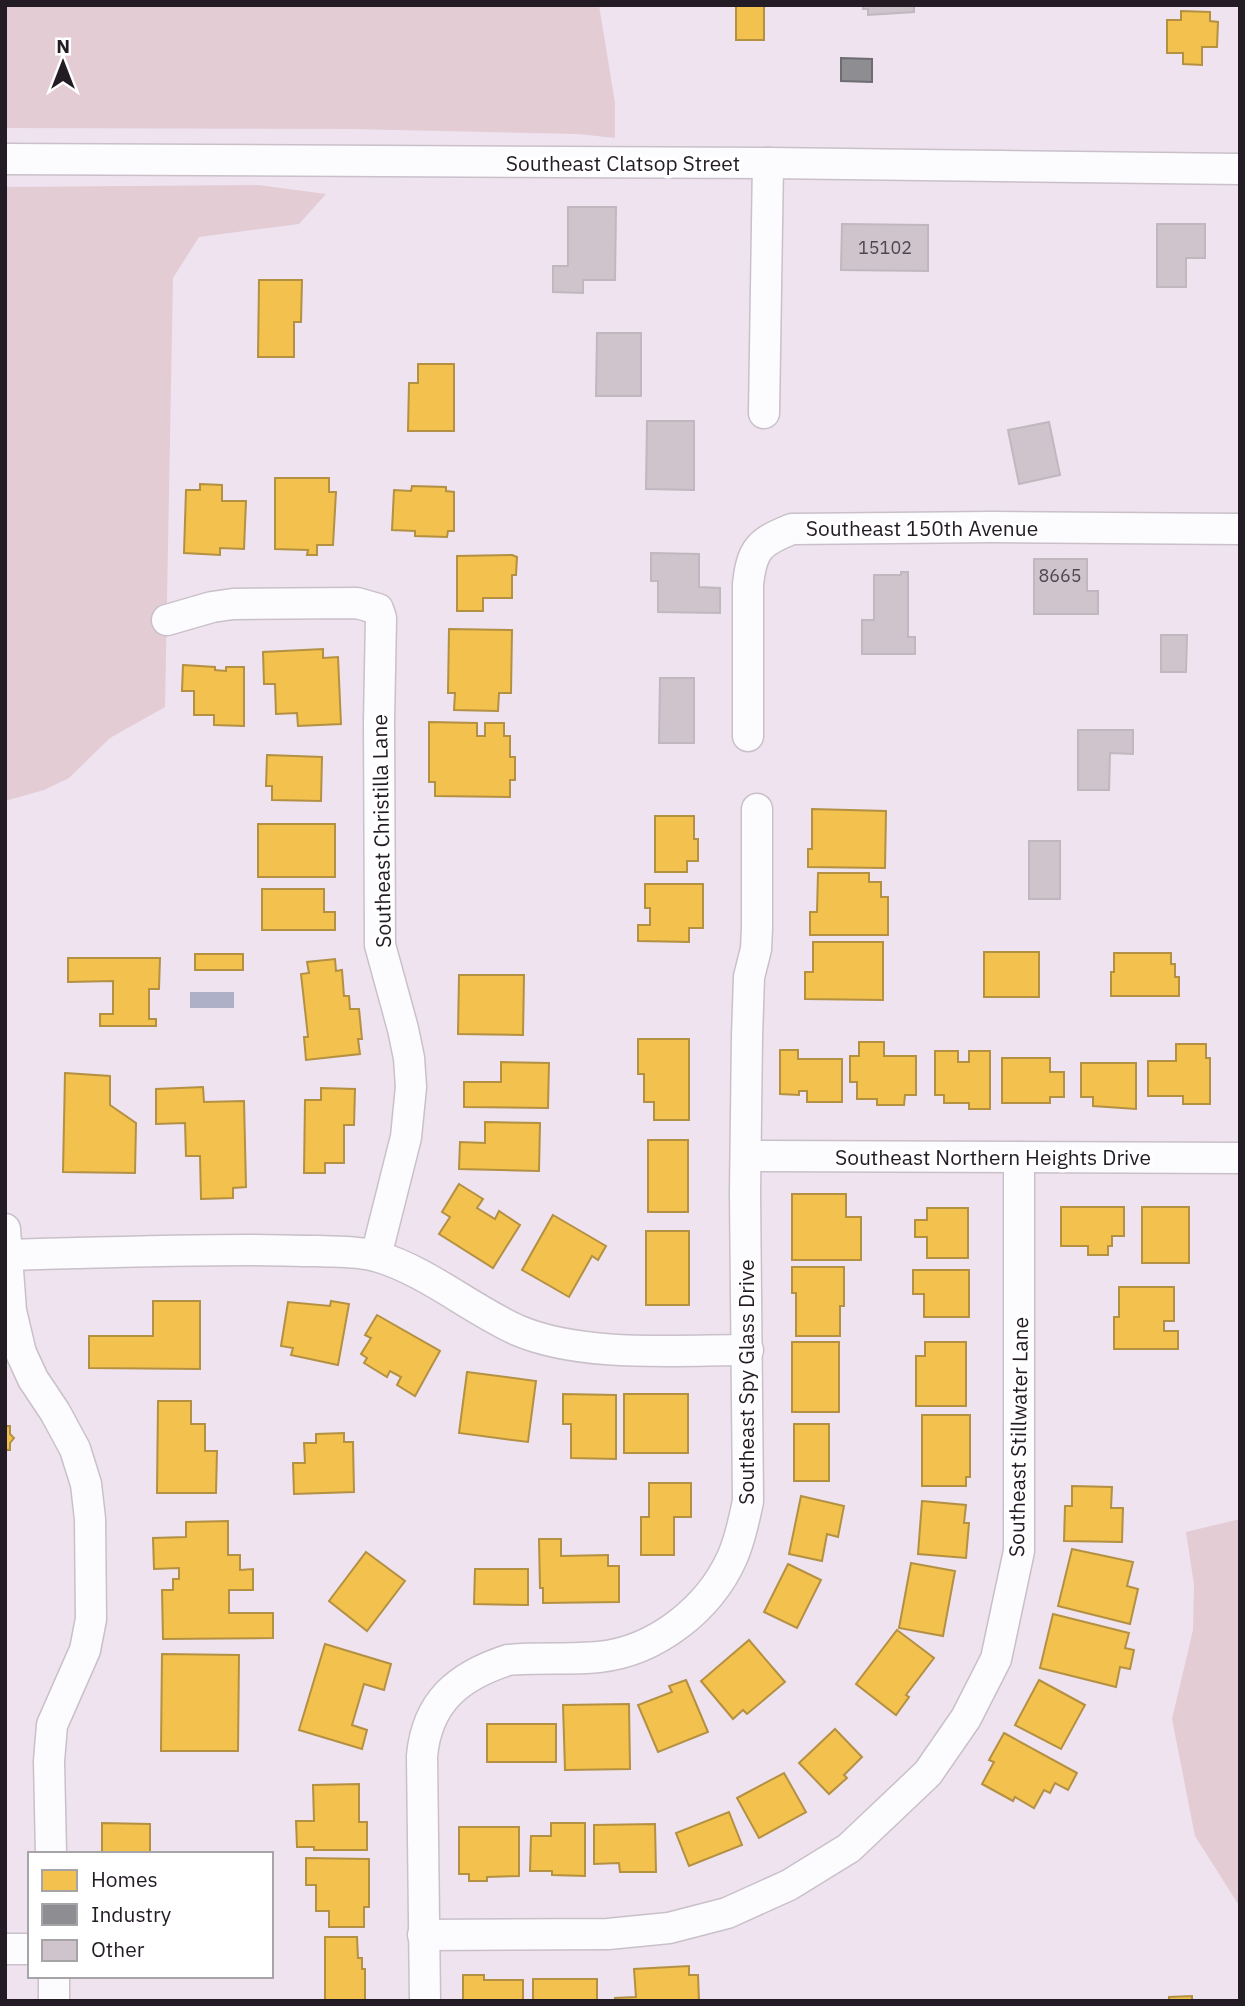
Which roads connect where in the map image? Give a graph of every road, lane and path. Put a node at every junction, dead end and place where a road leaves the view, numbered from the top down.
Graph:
1 (5, 159) edge
2 (768, 163) junction
3 (1240, 169) edge
4 (764, 413) dead end
5 (1240, 529) edge
6 (167, 620) dead end
7 (748, 736) dead end
8 (757, 809) dead end
9 (746, 1156) junction
10 (1020, 1157) junction
11 (1240, 1158) edge
12 (5, 1229) edge
13 (6, 1255) edge
14 (376, 1256) junction
15 (748, 1350) junction
16 (51, 1852) edge
17 (423, 1936) junction
18 (5, 1949) edge
19 (28, 1949) edge
20 (54, 1978) edge
21 (54, 2001) edge
22 (425, 2001) edge

1 - 2 street, Southeast Clatsop Street
2 - 3 street, Southeast Clatsop Street
2 - 4 street
5 - 7 street, Southeast 150th Avenue
6 - 14 street, Southeast Christilla Lane
8 - 9 street, Southeast Spy Glass Drive
9 - 10 street, Southeast Northern Heights Drive
9 - 15 street, Southeast Spy Glass Drive
10 - 11 street, Southeast Northern Heights Drive
10 - 17 street, Southeast Stillwater Lane
12 - 13 street
13 - 14 street
13 - 16 street
14 - 15 street
15 - 17 street, Southeast Spy Glass Drive
17 - 22 street, Southeast Spy Glass Drive
18 - 19 street
20 - 21 street

